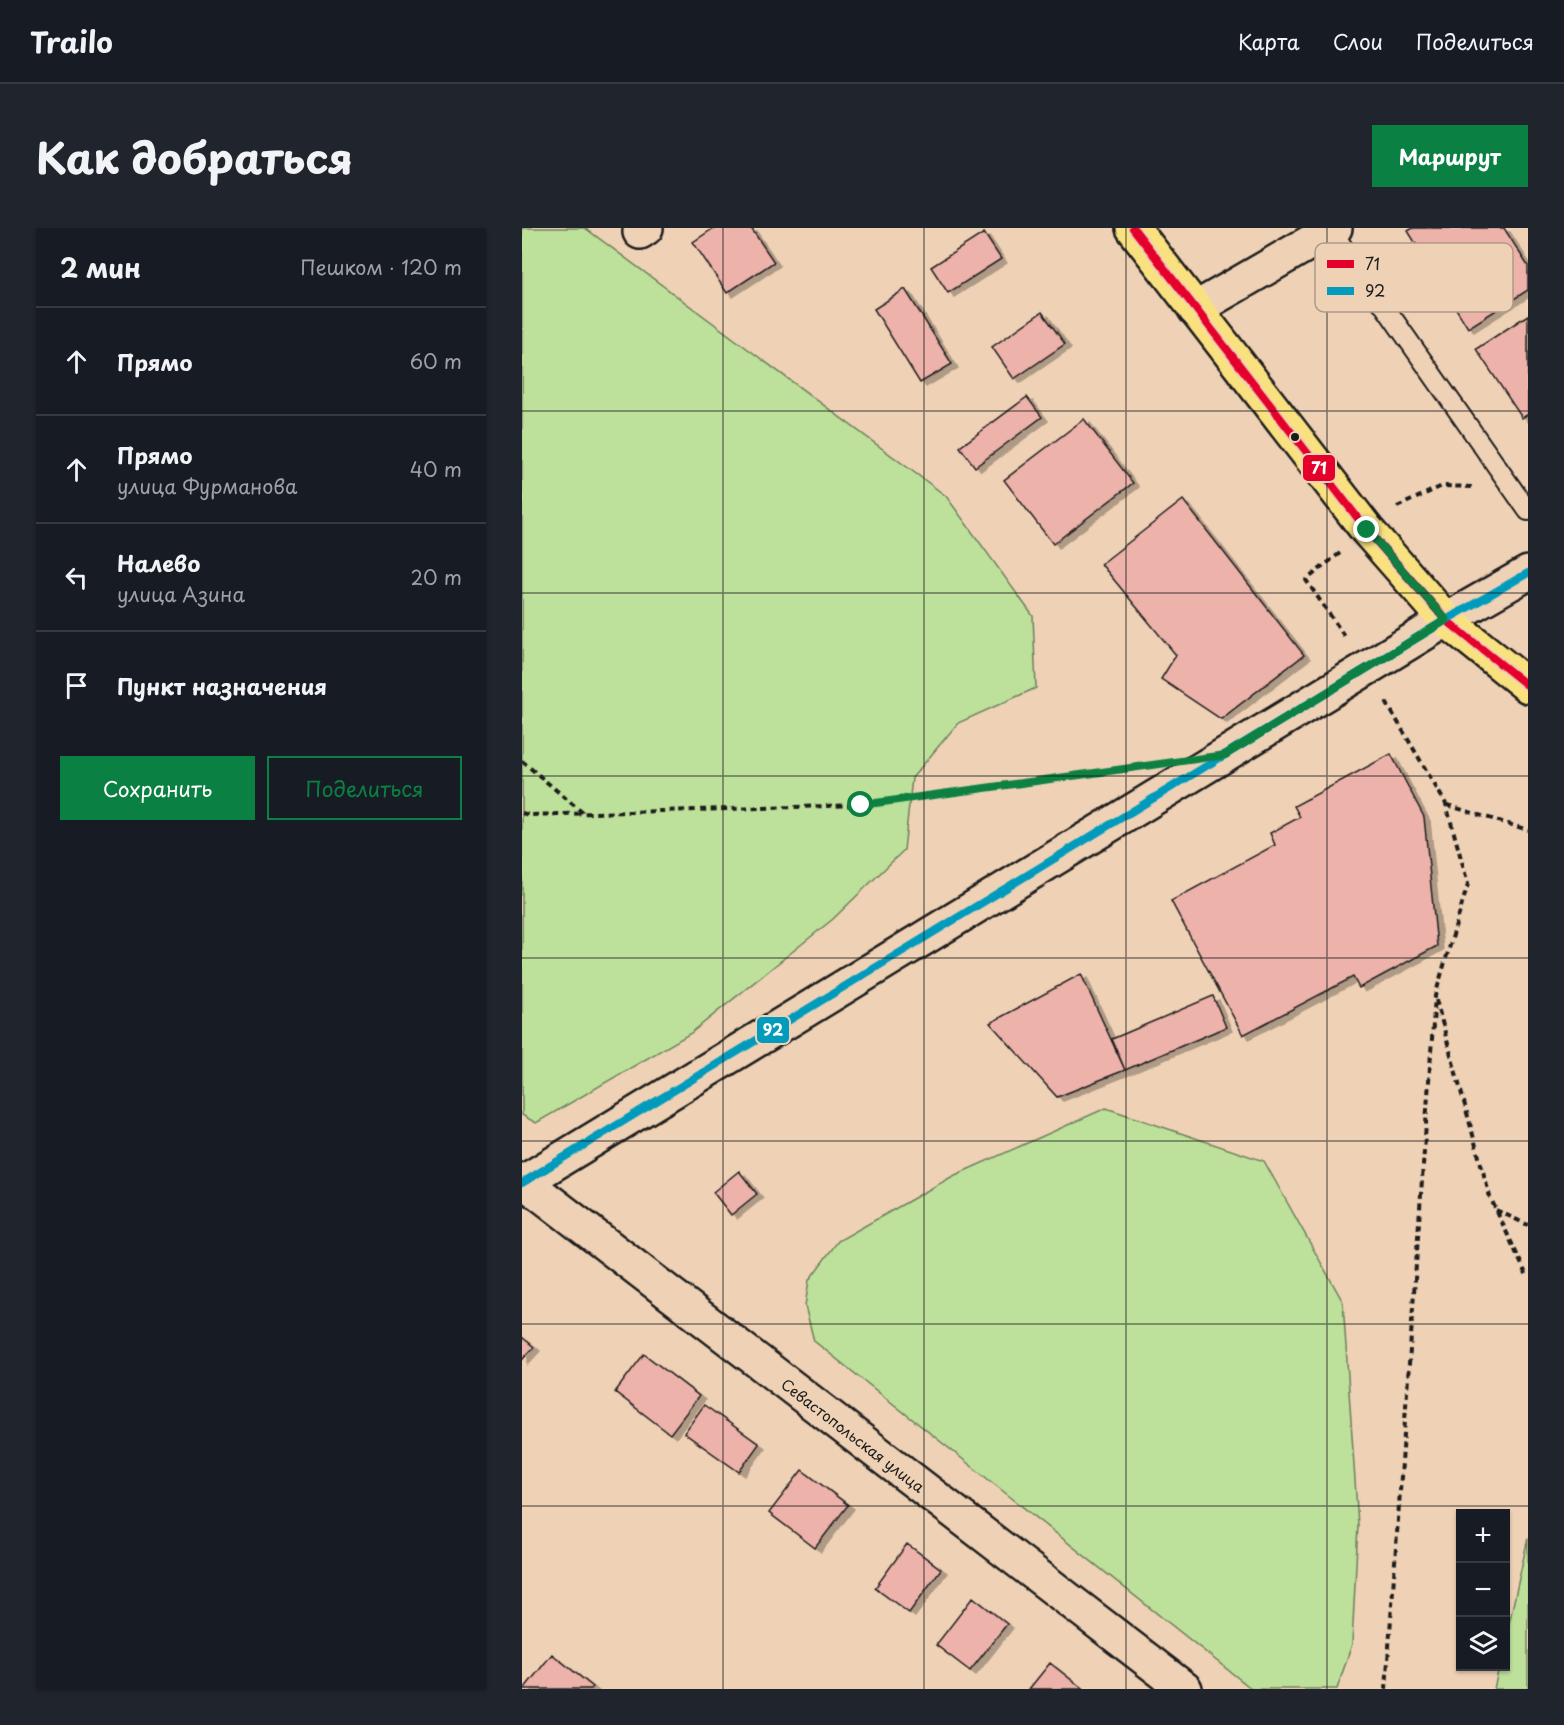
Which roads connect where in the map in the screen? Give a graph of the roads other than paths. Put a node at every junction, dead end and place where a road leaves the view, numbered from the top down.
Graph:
1 (1133, 228) edge
2 (1333, 229) edge
3 (1343, 243) edge
4 (1195, 309) junction
5 (1390, 312) edge
6 (1528, 511) edge
7 (1528, 573) edge
8 (1446, 620) junction
9 (1528, 686) edge
10 (523, 1181) edge
11 (1185, 1689) edge

1 - 4 main road
2 - 3 lane
2 - 4 street
4 - 8 main road
5 - 6 lane
7 - 8 street
8 - 9 main road
8 - 10 street
10 - 11 street, Севастопольская улица

